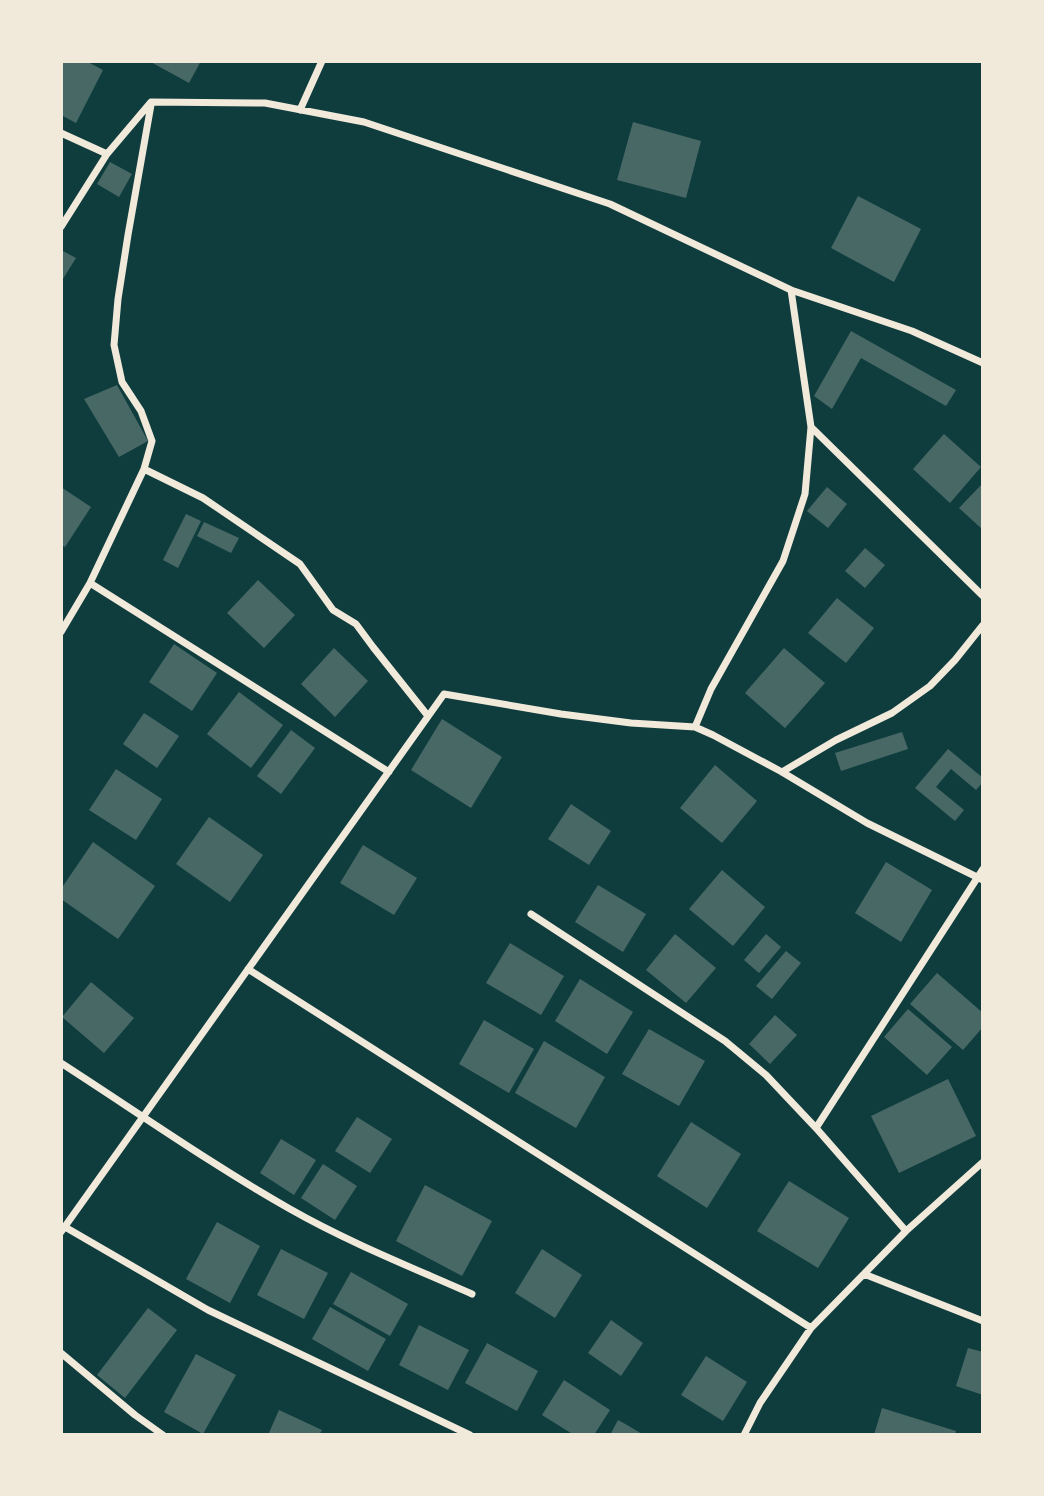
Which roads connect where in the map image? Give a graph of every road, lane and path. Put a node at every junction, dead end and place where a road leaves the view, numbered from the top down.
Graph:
1 (322, 61) edge
2 (151, 102) junction
3 (300, 110) junction
4 (61, 133) edge
5 (107, 154) junction
6 (61, 227) edge
7 (791, 290) junction
8 (983, 363) edge
9 (811, 427) junction
10 (144, 469) junction
11 (90, 583) junction
12 (983, 596) edge
13 (983, 625) edge
14 (61, 632) edge
15 (428, 716) junction
16 (695, 727) junction
17 (389, 772) junction
18 (782, 772) junction
19 (981, 875) edge
20 (531, 914) dead end
21 (248, 970) junction
22 (61, 1063) edge
23 (144, 1116) junction
24 (816, 1128) junction
25 (983, 1162) edge
26 (63, 1230) edge
27 (906, 1231) junction
28 (864, 1274) junction
29 (472, 1294) dead end
30 (983, 1321) edge
31 (811, 1328) junction
32 (61, 1353) edge
33 (163, 1435) edge
34 (470, 1435) edge
35 (744, 1435) edge

1 - 3 street
2 - 3 street
2 - 5 street
2 - 10 street
3 - 7 street
4 - 5 street
5 - 6 street
7 - 8 street
7 - 9 street
9 - 12 street
9 - 16 street
10 - 11 street
10 - 15 street
11 - 14 street
11 - 17 street
13 - 18 street
15 - 16 street
15 - 17 street
16 - 18 street
17 - 21 street
18 - 19 street
19 - 24 street
20 - 24 street
21 - 23 street
21 - 31 street
22 - 23 street
23 - 26 street
23 - 29 street
24 - 27 street
25 - 27 street
26 - 34 street
27 - 28 street
28 - 30 street
28 - 31 street
31 - 35 street
32 - 33 street

